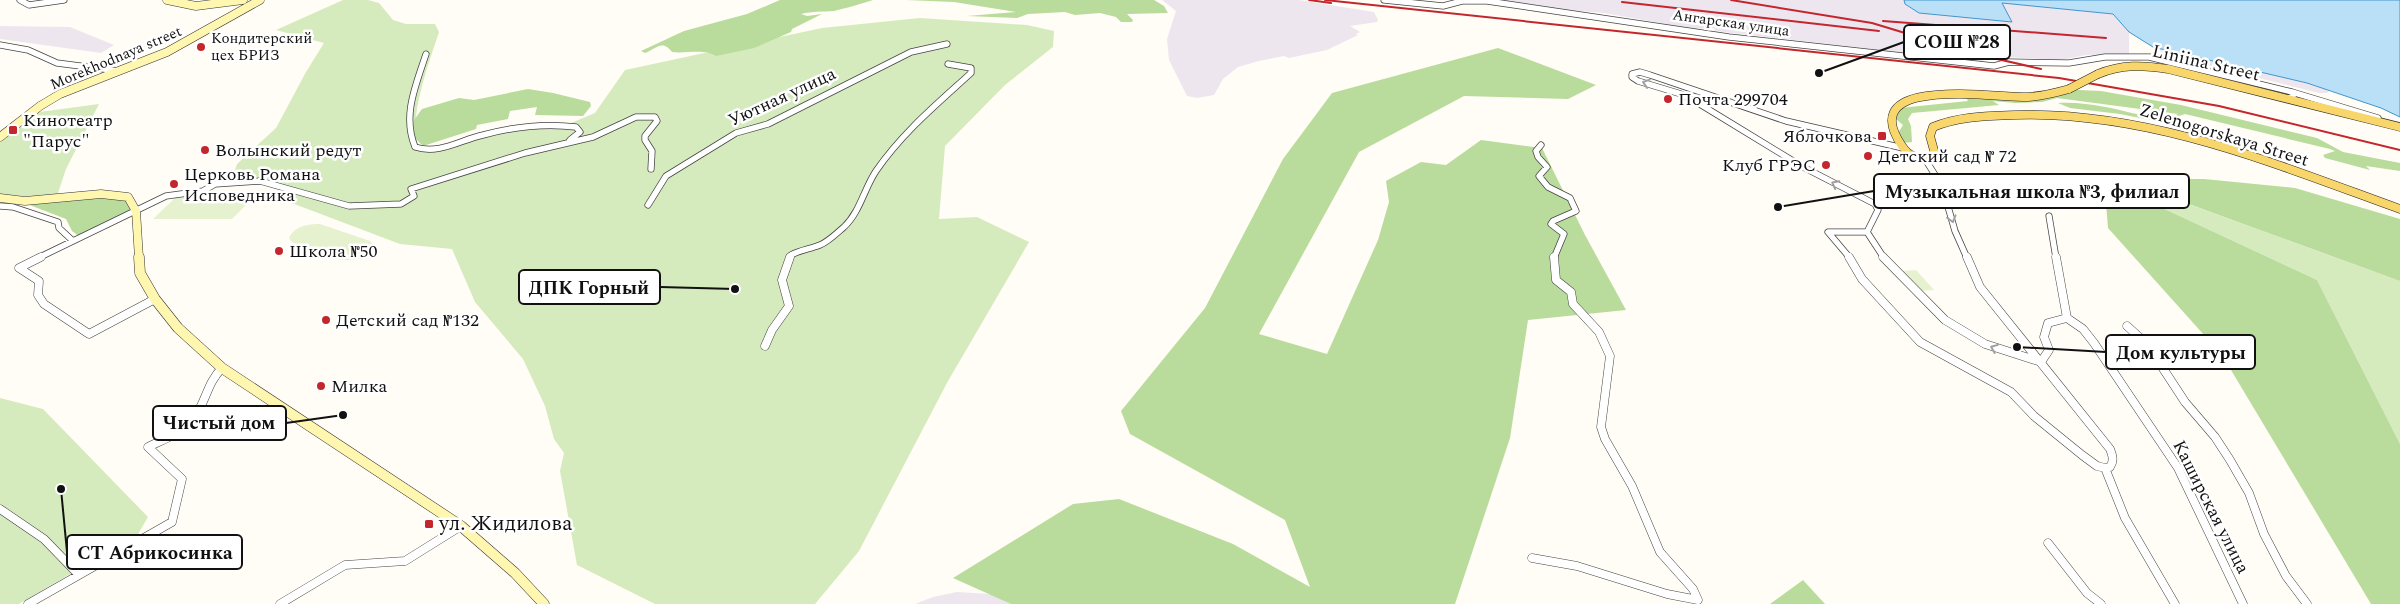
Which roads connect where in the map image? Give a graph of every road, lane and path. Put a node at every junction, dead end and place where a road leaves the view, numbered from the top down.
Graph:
1 (20, 0) edge
2 (64, 0) edge
3 (167, 0) edge
4 (243, 0) edge
5 (260, 0) edge
6 (1384, 0) edge
7 (947, 44) dead end
8 (0, 45) edge
9 (426, 54) dead end
10 (948, 64) dead end
11 (119, 71) junction
12 (2289, 95) junction
13 (2400, 127) edge
14 (0, 137) edge
15 (1541, 145) dead end
16 (556, 146) junction
17 (1903, 148) junction
18 (1926, 160) junction
19 (651, 169) dead end
20 (0, 198) edge
21 (10, 200) junction
22 (0, 205) edge
23 (648, 205) dead end
24 (2399, 208) edge
25 (136, 211) junction
26 (2048, 216) dead end
27 (1867, 232) junction
28 (73, 241) junction
29 (155, 299) junction
30 (2067, 318) junction
31 (2128, 326) dead end
32 (765, 346) dead end
33 (2040, 362) junction
34 (222, 368) junction
35 (2105, 468) junction
36 (0, 509) edge
37 (460, 526) junction
38 (2048, 543) dead end
39 (1532, 558) dead end
40 (78, 574) junction
41 (28, 604) edge
42 (280, 604) edge
43 (544, 604) edge
44 (2101, 604) edge
45 (2175, 604) edge
46 (2243, 604) edge
47 (2307, 604) edge

1 - 2 street
3 - 4 main road, Morekhodnaya street
5 - 11 main road, Morekhodnaya street
6 - 12 street, Ангарская улица
7 - 23 street, Уютная улица
8 - 11 street
9 - 16 street
10 - 32 street
11 - 14 main road, Morekhodnaya street
12 - 13 main road, Liniina Street
12 - 17 main road, Liniina Street, bridge
15 - 39 street
16 - 19 street
16 - 25 street
17 - 18 main road
27 -> 17 street
18 - 24 main road, Zelenogorskaya Street
18 -> 33 street
20 - 21 main road
21 - 22 street
21 - 25 main road
22 - 28 street
25 - 28 street
25 - 29 main road
26 - 30 street
33 -> 27 street
27 - 35 street
28 - 29 street
29 - 34 main road
30 - 33 street
30 - 46 street, Каширская улица
31 - 47 street
33 - 35 street
34 - 37 main road
34 - 40 street
35 - 45 street
36 - 40 street
37 - 42 street
37 - 43 main road
38 - 44 street
40 - 41 street

